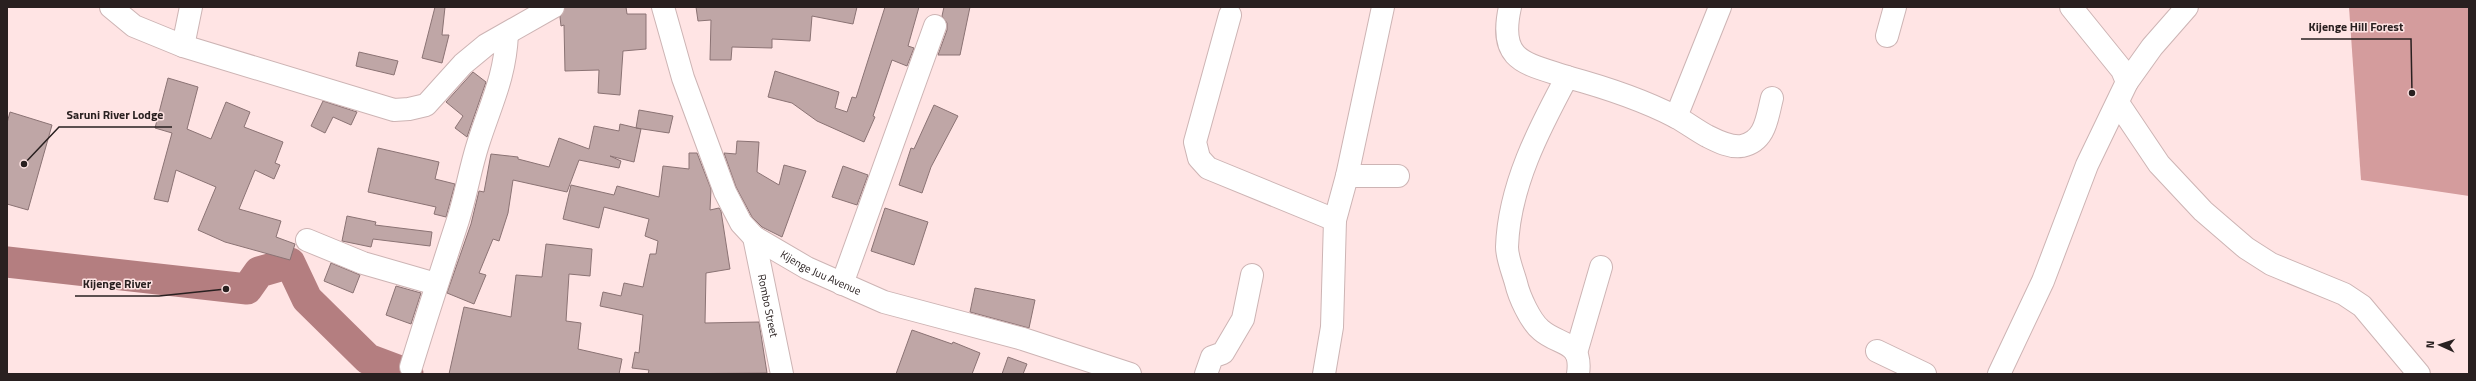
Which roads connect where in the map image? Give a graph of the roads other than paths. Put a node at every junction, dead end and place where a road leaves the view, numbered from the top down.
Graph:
1 (111, 7) edge
2 (192, 7) edge
3 (553, 7) edge
4 (662, 7) edge
5 (1383, 7) edge
6 (1510, 7) edge
7 (1720, 7) edge
8 (1895, 7) edge
9 (2071, 7) edge
10 (2187, 7) edge
11 (1230, 15) dead end
12 (935, 26) dead end
13 (507, 34) junction
14 (1887, 36) dead end
15 (183, 46) junction
16 (1567, 77) junction
17 (2127, 82) junction
18 (1772, 98) dead end
19 (2118, 103) junction
20 (1676, 117) junction
21 (1347, 176) junction
22 (1398, 176) dead end
23 (1335, 220) junction
24 (754, 237) junction
25 (307, 240) dead end
26 (1601, 267) dead end
27 (1252, 275) dead end
28 (436, 284) junction
29 (842, 284) junction
30 (1877, 351) dead end
31 (1577, 364) edge
32 (411, 367) dead end
33 (782, 374) edge
34 (1130, 374) edge
35 (1206, 374) edge
36 (1324, 374) edge
37 (1925, 374) edge
38 (1999, 374) edge
39 (2419, 374) edge

1 - 15 street
2 - 15 street
3 - 13 street
4 - 24 street, Kijenge Juu Avenue
5 - 21 street
6 - 16 street
7 - 20 street
8 - 14 street
9 - 17 street
10 - 17 street
11 - 23 street
12 - 29 street
13 - 15 street
13 - 28 street
16 - 20 street
16 - 31 street
17 - 19 street
18 - 20 street
19 - 38 street
19 - 39 street
21 - 22 street
21 - 23 street
23 - 36 street
24 - 29 street, Kijenge Juu Avenue
24 - 33 street, Rombo Street
25 - 28 street
26 - 31 street
27 - 35 street
28 - 32 street
29 - 34 street, Kijenge Juu Avenue
30 - 37 street

